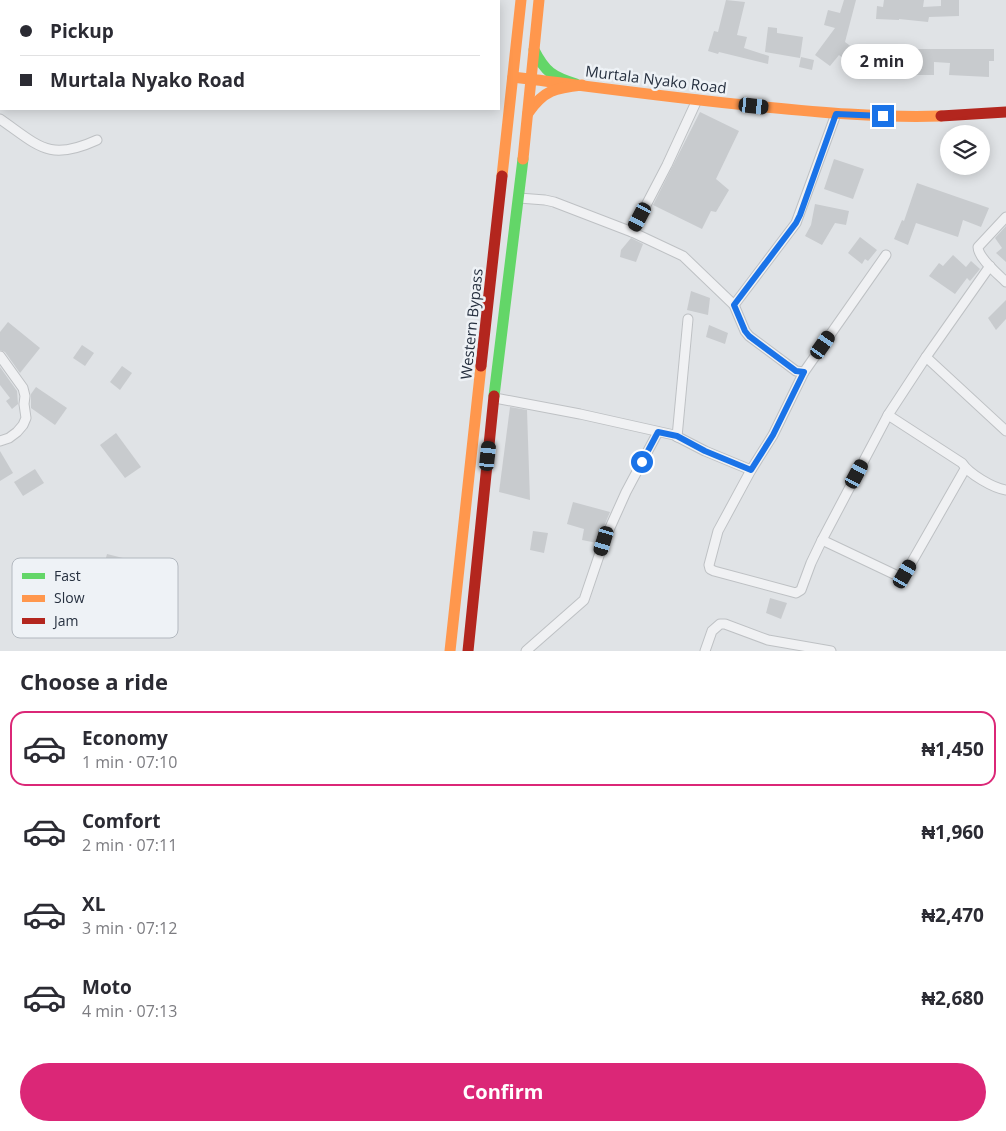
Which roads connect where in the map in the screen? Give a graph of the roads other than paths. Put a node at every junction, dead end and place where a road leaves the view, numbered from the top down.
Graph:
1 (522, 0) edge
2 (538, 0) edge
3 (534, 50) junction
4 (513, 77) junction
5 (530, 79) junction
6 (582, 85) junction
7 (697, 100) junction
8 (1006, 112) edge
9 (836, 114) junction
10 (527, 116) junction
11 (0, 119) edge
12 (98, 140) dead end
13 (519, 198) junction
14 (1006, 217) edge
15 (632, 232) junction
16 (886, 255) dead end
17 (990, 266) junction
18 (1006, 282) edge
19 (734, 305) junction
20 (688, 319) dead end
21 (0, 356) edge
22 (926, 357) junction
23 (804, 372) junction
24 (495, 398) junction
25 (888, 416) junction
26 (1006, 431) edge
27 (658, 432) junction
28 (677, 436) junction
29 (0, 441) edge
30 (965, 469) junction
31 (751, 470) junction
32 (1006, 490) edge
33 (822, 540) junction
34 (450, 651) edge
35 (468, 651) edge
36 (526, 651) edge
37 (705, 651) edge
38 (831, 651) edge

1 - 4 main road, Western Bypass
2 - 3 main road, Western Bypass
3 - 5 main road, Western Bypass
3 - 6 main road
4 - 5 main road, Murtala Nyako Road
4 - 34 main road, Western Bypass
5 - 6 main road, Murtala Nyako Road
5 - 10 main road, Western Bypass
6 - 7 main road, Murtala Nyako Road
6 - 10 main road
7 - 9 main road, Murtala Nyako Road
7 - 15 street
8 - 9 main road, Murtala Nyako Road
9 - 19 street
10 - 13 main road, Western Bypass
11 - 12 street
13 - 15 street
13 - 24 main road, Western Bypass
14 - 17 street
15 - 19 street
16 - 23 street
17 - 18 street
17 - 22 street
19 - 23 street
20 - 28 street
21 - 29 street
22 - 25 street
22 - 26 street
23 - 31 street
24 - 27 street
24 - 35 main road, Western Bypass
25 - 30 street
25 - 33 street
27 - 28 street
27 - 36 street
28 - 31 street
30 - 32 street
30 - 33 street
31 - 33 street
37 - 38 street

